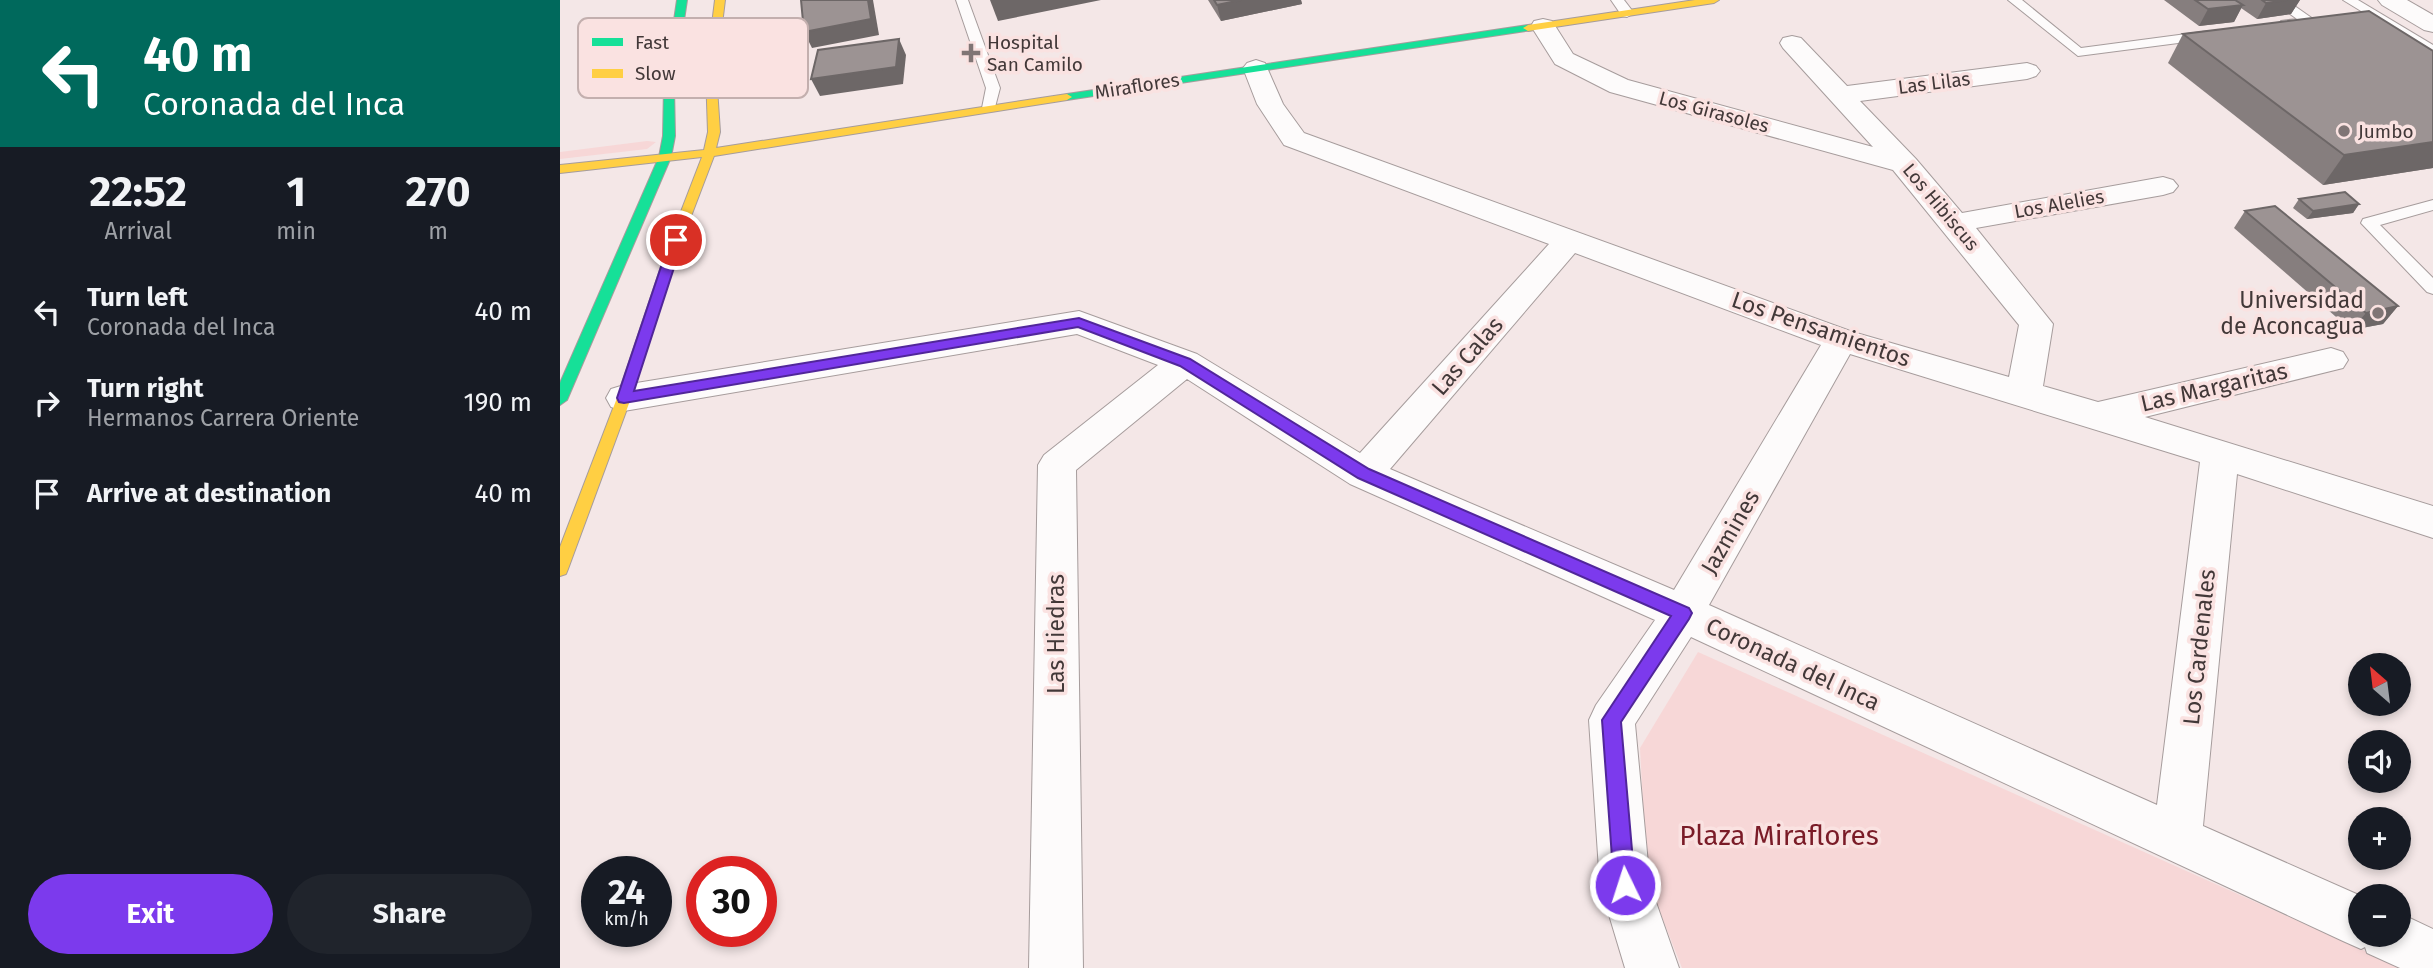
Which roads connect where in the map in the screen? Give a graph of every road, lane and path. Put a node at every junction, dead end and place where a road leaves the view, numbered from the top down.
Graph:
1 (682, 0) edge
2 (720, 0) edge
3 (962, 0) edge
4 (1607, 0) edge
5 (1616, 0) edge
6 (1714, 0) edge
7 (2014, 0) edge
8 (2277, 0) edge
9 (2349, 0) edge
10 (2390, 0) edge
11 (1627, 13) junction
12 (679, 18) edge
13 (718, 18) edge
14 (1534, 19) junction
15 (2272, 26) edge
16 (2433, 26) edge
17 (2222, 33) edge
18 (1792, 43) dead end
19 (2433, 51) edge
20 (1256, 68) junction
21 (2027, 71) dead end
22 (1842, 95) junction
23 (669, 98) edge
24 (714, 98) edge
25 (989, 108) junction
26 (720, 131) junction
27 (674, 136) junction
28 (709, 153) junction
29 (666, 158) junction
30 (1906, 165) junction
31 (560, 169) edge
32 (2163, 186) dead end
33 (2433, 205) edge
34 (1955, 223) junction
35 (1570, 239) junction
36 (2433, 288) edge
37 (1841, 340) junction
38 (2331, 360) dead end
39 (1185, 362) junction
40 (2024, 394) junction
41 (624, 398) junction
42 (560, 400) edge
43 (2097, 415) junction
44 (2220, 455) junction
45 (1364, 474) junction
46 (2433, 522) edge
47 (560, 569) edge
48 (1683, 613) junction
49 (2177, 840) junction
50 (2348, 917) edge
51 (2411, 946) edge
52 (2433, 956) edge
53 (1056, 968) edge
54 (1652, 968) edge

1 - 12 street
2 - 13 street
3 - 25 lane
4 - 14 street, Miraflores
5 - 11 lane
6 - 11 street, Miraflores
7 - 17 lane
8 - 15 lane
9 - 19 lane
10 - 16 street
11 - 14 street, Miraflores
14 - 20 street, Miraflores
14 - 30 street, Los Girasoles
18 - 22 street, Los Hibiscus
20 - 25 street, Miraflores
20 - 35 street, Los Pensamientos
21 - 22 street, Las Lilas
22 - 30 street, Los Hibiscus
23 - 27 street
24 - 26 street
25 - 28 street, Miraflores
26 - 27 street
26 - 28 street
27 - 29 street
28 - 29 street, Miraflores
28 - 41 street
29 - 31 street, Miraflores
29 - 42 street
30 - 34 street, Los Hibiscus
32 - 34 street, Los Alelies
33 - 36 lane
34 - 40 street, Los Hibiscus
35 - 37 street, Los Pensamientos
35 - 45 street, Las Calas
37 - 40 street, Los Pensamientos
37 - 48 street, Jazmines
38 - 43 street, Las Margaritas
39 - 41 street, Coronada del Inca
39 - 45 street, Coronada del Inca
39 - 53 street, Las Hiedras
40 - 43 street, Los Pensamientos
41 - 47 street
43 - 44 street, Los Pensamientos
44 - 46 street, Los Pensamientos
44 - 49 street, Los Cardenales
45 - 48 street, Coronada del Inca
48 - 49 street, Coronada del Inca
48 - 54 street, Jazmines
49 - 50 street, Coronada del Inca
51 - 52 street

